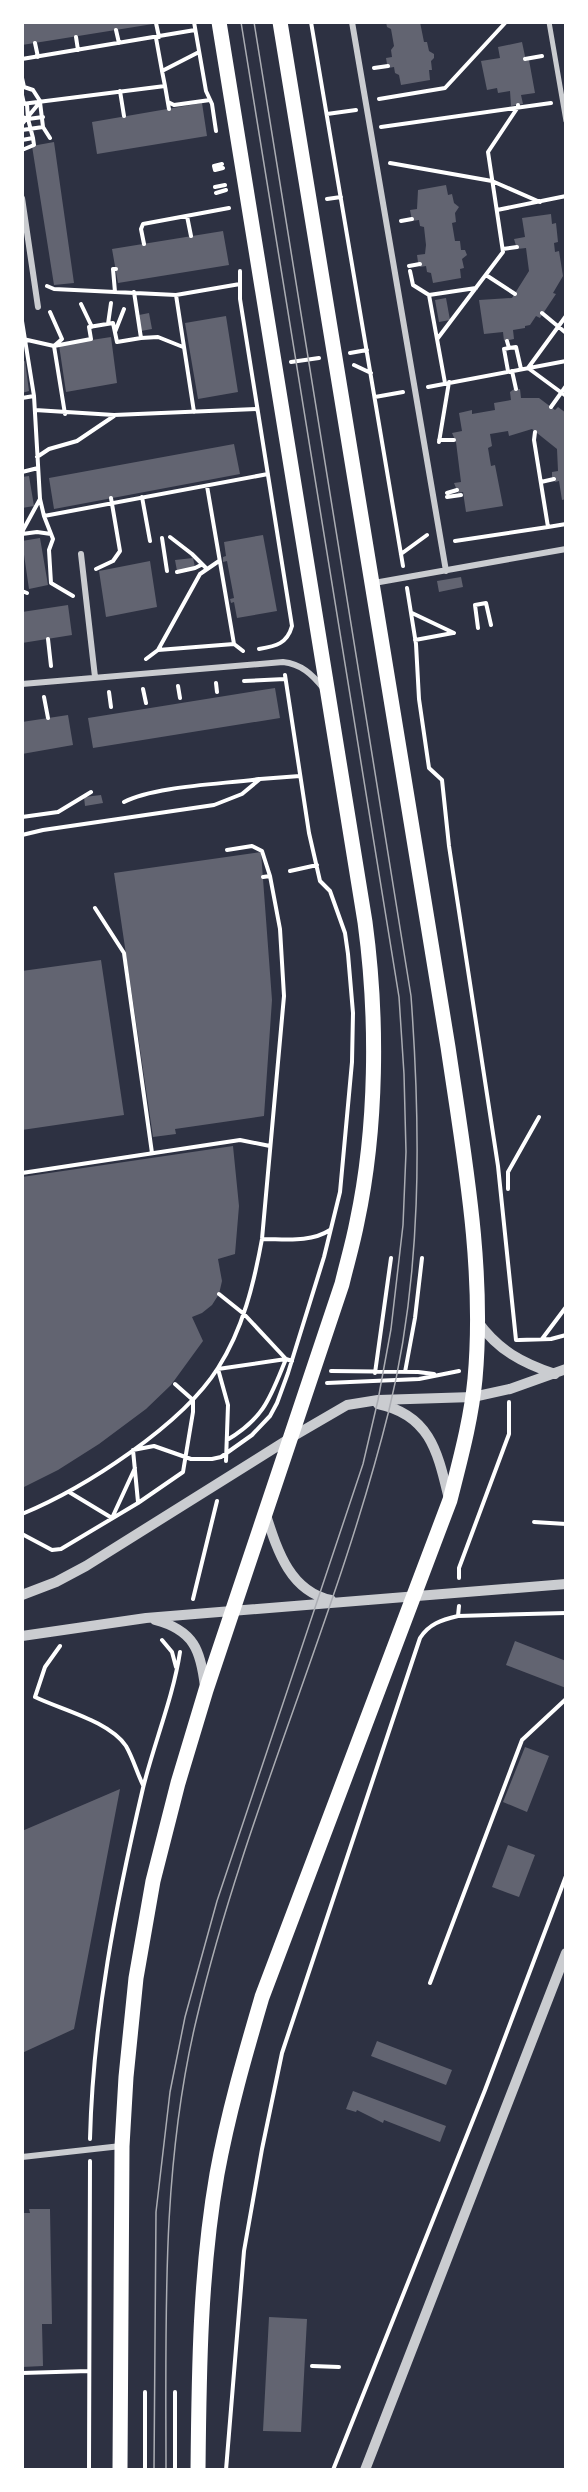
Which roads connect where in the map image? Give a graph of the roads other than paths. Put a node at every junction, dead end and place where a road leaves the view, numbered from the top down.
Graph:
1 (219, 22) edge
2 (280, 22) edge
3 (352, 22) edge
4 (549, 22) edge
5 (566, 121) edge
6 (22, 198) edge
7 (38, 307) dead end
8 (566, 549) edge
9 (81, 554) dead end
10 (446, 571) junction
11 (373, 584) junction
12 (95, 677) junction
13 (22, 684) edge
14 (327, 694) junction
15 (478, 1322) junction
16 (560, 1371) edge
17 (473, 1397) junction
18 (360, 1401) junction
19 (292, 1437) junction
20 (450, 1500) junction
21 (265, 1512) junction
22 (566, 1584) edge
23 (22, 1595) edge
24 (415, 1595) junction
25 (345, 1602) junction
26 (231, 1611) junction
27 (146, 1617) junction
28 (22, 1636) edge
29 (206, 1690) junction
30 (566, 1953) edge
31 (122, 2146) junction
32 (22, 2157) edge
33 (120, 2469) edge
34 (198, 2469) edge
35 (365, 2469) edge

1 - 14 main road
2 - 11 main road
3 - 10 street
4 - 5 street
6 - 7 street
8 - 10 street
9 - 12 street
10 - 11 street
11 - 15 main road
12 - 13 street
12 - 14 street
14 - 19 main road
15 - 16 street
15 - 17 main road
16 - 17 street
17 - 18 street
17 - 20 main road
18 - 19 street
18 - 20 street
19 - 21 main road
19 - 23 street
20 - 24 main road
21 - 25 street
21 - 26 main road
22 - 24 street
24 - 25 street
24 - 34 main road
25 - 26 street
26 - 27 street
26 - 29 main road
27 - 28 street
27 - 29 street
29 - 31 main road
30 - 35 street
31 - 32 street
31 - 33 main road

